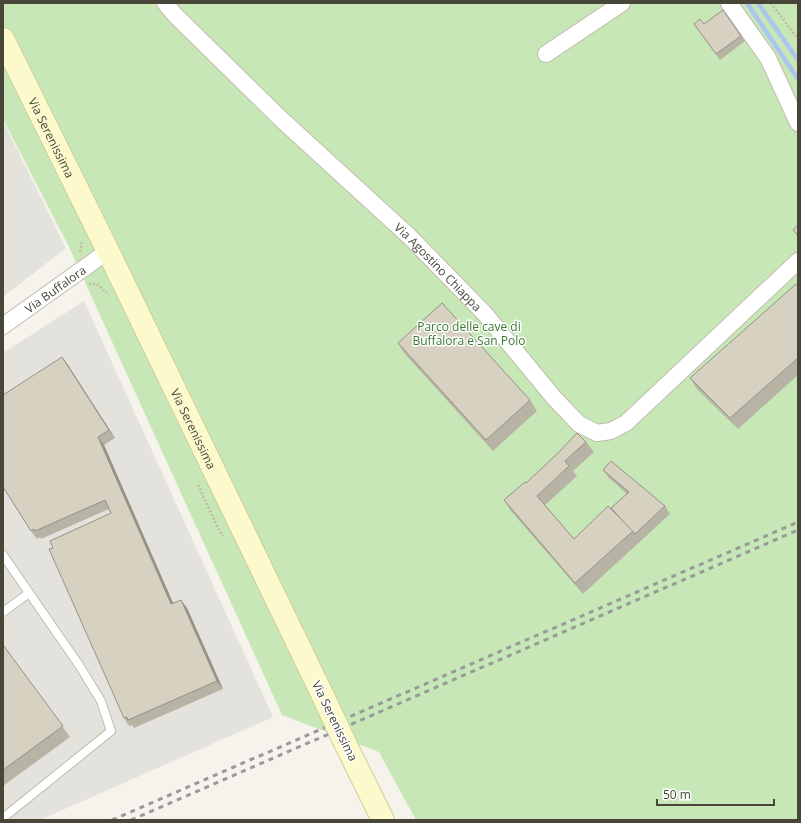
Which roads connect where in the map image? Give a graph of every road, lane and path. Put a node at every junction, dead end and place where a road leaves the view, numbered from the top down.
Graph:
1 (165, 3) edge
2 (622, 3) edge
3 (729, 3) edge
4 (771, 3) edge
5 (3, 39) edge
6 (798, 39) edge
7 (546, 54) dead end
8 (798, 123) edge
9 (108, 251) junction
10 (798, 261) edge
11 (3, 326) edge
12 (3, 555) edge
13 (29, 593) junction
14 (3, 612) edge
15 (3, 818) edge
16 (383, 820) edge

1 - 10 street, Via Agostino Chiappa
2 - 7 street
3 - 8 street
4 - 6 path
5 - 9 main road, Via Serenissima
9 - 11 street, Via Buffalora
9 - 16 main road, Via Serenissima, bridge
12 - 13 lane
13 - 14 lane
13 - 15 lane

